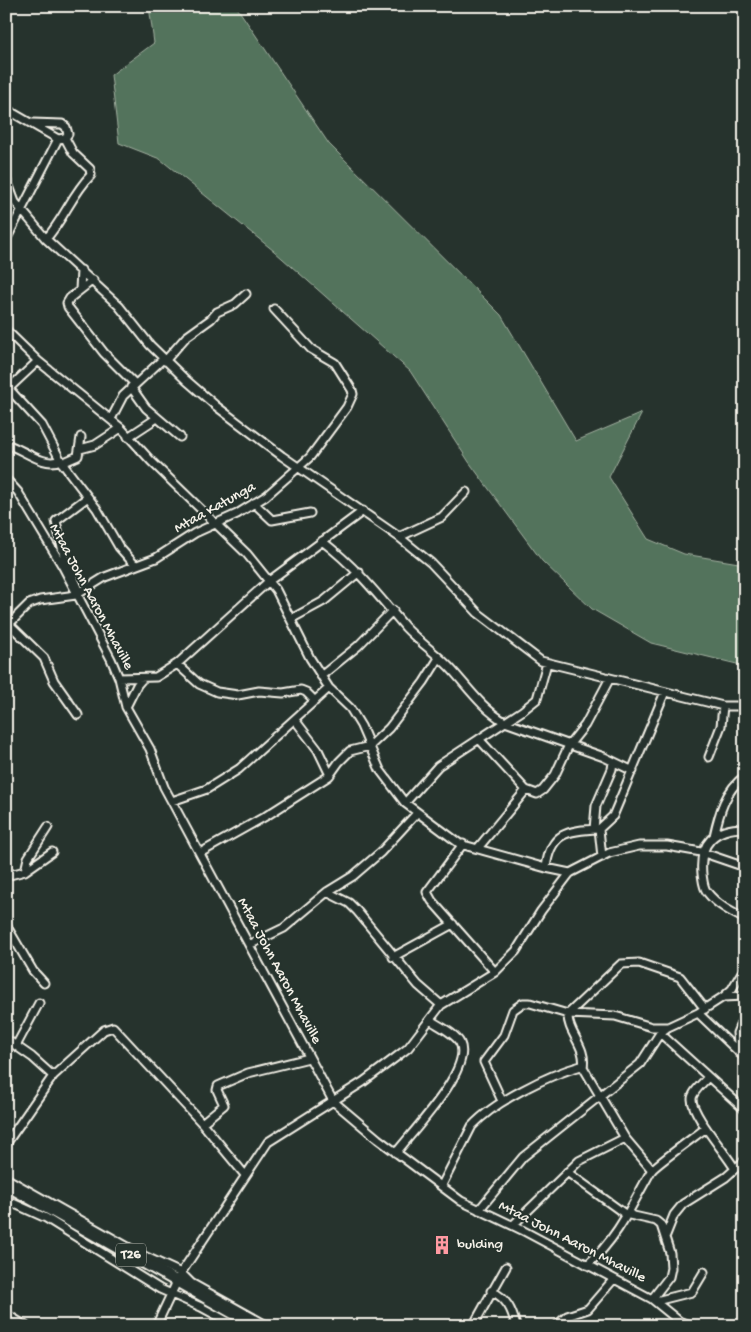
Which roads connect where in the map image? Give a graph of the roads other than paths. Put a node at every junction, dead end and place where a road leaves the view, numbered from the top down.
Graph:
1 (6, 109) edge
2 (32, 123) junction
3 (61, 138) junction
4 (6, 178) edge
5 (22, 209) junction
6 (46, 239) junction
7 (6, 240) edge
8 (81, 270) junction
9 (93, 280) junction
10 (80, 290) junction
11 (246, 294) dead end
12 (274, 309) dead end
13 (6, 330) edge
14 (164, 360) junction
15 (38, 361) junction
16 (133, 386) junction
17 (7, 390) edge
18 (157, 418) junction
19 (111, 419) junction
20 (121, 428) junction
21 (81, 436) dead end
22 (128, 437) junction
23 (180, 437) dead end
24 (6, 444) edge
25 (80, 450) junction
26 (61, 462) junction
27 (298, 468) junction
28 (6, 479) edge
29 (466, 492) dead end
30 (88, 497) junction
31 (254, 504) junction
32 (362, 511) junction
33 (310, 512) dead end
34 (215, 522) junction
35 (399, 537) junction
36 (322, 541) junction
37 (136, 566) junction
38 (359, 572) junction
39 (269, 581) junction
40 (78, 593) junction
41 (393, 610) junction
42 (291, 619) junction
43 (8, 625) edge
44 (439, 658) junction
45 (547, 663) junction
46 (177, 664) junction
47 (321, 676) junction
48 (119, 678) junction
49 (143, 678) junction
50 (610, 678) junction
51 (329, 688) junction
52 (665, 692) junction
53 (315, 701) junction
54 (723, 706) junction
55 (745, 706) edge
56 (126, 707) junction
57 (78, 715) dead end
58 (295, 720) junction
59 (506, 722) junction
60 (479, 739) junction
61 (570, 745) junction
62 (370, 746) junction
63 (709, 757) dead end
64 (613, 762) junction
65 (633, 771) junction
66 (330, 775) junction
67 (745, 776) edge
68 (526, 790) junction
69 (172, 801) junction
70 (405, 803) junction
71 (418, 813) junction
72 (48, 827) dead end
73 (745, 828) edge
74 (597, 829) junction
75 (714, 836) junction
76 (463, 844) junction
77 (478, 848) junction
78 (52, 852) dead end
79 (200, 852) junction
80 (701, 852) junction
81 (602, 857) junction
82 (745, 867) edge
83 (546, 868) junction
84 (26, 871) junction
85 (570, 873) junction
86 (6, 876) edge
87 (327, 892) junction
88 (745, 919) edge
89 (453, 924) junction
90 (6, 925) edge
91 (251, 944) junction
92 (393, 957) junction
93 (745, 967) edge
94 (495, 972) junction
95 (44, 983) dead end
96 (745, 996) edge
97 (723, 997) junction
98 (39, 1003) dead end
99 (441, 1005) junction
100 (702, 1010) junction
101 (745, 1013) edge
102 (568, 1014) junction
103 (430, 1020) junction
104 (668, 1027) junction
105 (660, 1033) junction
106 (6, 1039) edge
107 (16, 1046) junction
108 (742, 1055) edge
109 (309, 1058) junction
110 (584, 1066) junction
111 (53, 1076) junction
112 (708, 1077) junction
113 (601, 1096) junction
114 (333, 1101) junction
115 (502, 1101) junction
116 (745, 1110) edge
117 (202, 1123) junction
118 (706, 1128) junction
119 (625, 1138) junction
120 (6, 1144) edge
121 (396, 1153) junction
122 (745, 1160) edge
123 (735, 1169) junction
124 (652, 1170) junction
125 (567, 1172) junction
126 (245, 1175) junction
127 (6, 1178) edge
128 (6, 1185) edge
129 (442, 1185) junction
130 (6, 1200) edge
131 (479, 1210) junction
132 (625, 1214) junction
133 (513, 1226) junction
134 (666, 1235) junction
135 (587, 1265) junction
136 (506, 1267) dead end
137 (704, 1272) dead end
138 (180, 1277) junction
139 (613, 1280) junction
140 (491, 1291) junction
141 (172, 1295) junction
142 (654, 1300) junction
143 (6, 1314) edge
144 (26, 1326) edge
145 (156, 1326) edge
146 (236, 1326) edge
147 (256, 1326) edge
148 (268, 1326) edge
149 (473, 1326) edge
150 (516, 1326) edge
151 (556, 1326) edge
152 (691, 1326) edge

1 - 2 street
2 - 3 street
2 - 3 street
3 - 5 street
3 - 6 street
4 - 5 street
5 - 6 street
5 - 7 street
6 - 8 street
8 - 9 street
8 - 10 street
9 - 10 street
9 - 14 street
10 - 16 street
11 - 14 street
12 - 27 street, Mtaa Katunga
13 - 15 street
14 - 16 street
14 - 27 street
15 - 17 street
15 - 19 street
16 - 18 street
16 - 19 street
17 - 26 street
18 - 22 street
18 - 23 street
19 - 20 street
20 - 22 street
20 - 25 street
21 - 25 street
22 - 34 street
24 - 26 street
25 - 26 street
26 - 30 street
27 - 31 street, Mtaa Katunga
27 - 32 street
28 - 40 street, Mtaa John Aaron Mhaville
29 - 35 street
30 - 37 street
30 - 40 street
31 - 33 street
31 - 34 street, Mtaa Katunga
32 - 35 street
32 - 36 street
34 - 37 street, Mtaa Katunga
34 - 39 street
35 - 45 street
36 - 38 street
36 - 39 street
37 - 40 street, Mtaa Katunga
38 - 41 street
38 - 42 street
39 - 42 street
39 - 46 street
40 - 43 street, Mtaa Katunga
40 - 48 street, Mtaa John Aaron Mhaville
41 - 44 street
41 - 47 street
42 - 47 street
43 - 57 street
44 - 59 street
44 - 62 street
45 - 50 street
45 - 59 street
46 - 49 street
46 - 53 street
47 - 51 street
48 - 49 street
48 - 56 street, Mtaa John Aaron Mhaville
49 - 56 street
50 - 52 street
50 - 61 street
51 - 53 street
51 - 62 street
52 - 54 street
52 - 65 street
53 - 58 street
54 - 55 street
54 - 63 street
56 - 69 street, Mtaa John Aaron Mhaville
58 - 66 street
58 - 69 street
59 - 60 street
59 - 61 street
60 - 68 street
60 - 70 street
61 - 64 street
61 - 68 street
62 - 66 street
62 - 70 street
64 - 65 street
64 - 74 street
65 - 74 street
66 - 79 street
67 - 75 street
68 - 77 street
69 - 79 street, Mtaa John Aaron Mhaville
70 - 71 street
71 - 76 street
71 - 87 street
72 - 84 street
73 - 75 street
74 - 81 street
74 - 83 street
75 - 80 street
76 - 77 street
76 - 89 street
77 - 83 street
78 - 84 street
79 - 91 street, Mtaa John Aaron Mhaville
80 - 81 street
80 - 82 street
80 - 88 street
81 - 85 street
83 - 85 street
84 - 86 street
85 - 94 street
87 - 91 street
87 - 92 street
89 - 92 street
89 - 94 street
90 - 95 street
91 - 109 street, Mtaa John Aaron Mhaville
92 - 99 street
93 - 97 street
94 - 99 street
96 - 97 street
97 - 100 street
98 - 107 street
99 - 103 street
100 - 102 street
100 - 104 street
100 - 108 street
101 - 108 street
102 - 104 street
102 - 110 street
102 - 115 street
103 - 114 street
103 - 121 street
104 - 105 street
105 - 112 street
105 - 113 street
106 - 107 street
107 - 111 street
109 - 114 street, Mtaa John Aaron Mhaville
109 - 117 street
110 - 113 street
110 - 115 street
111 - 117 street
111 - 120 street
112 - 116 street
112 - 118 street
113 - 119 street
113 - 131 street
114 - 121 street, Mtaa John Aaron Mhaville
114 - 126 street
115 - 129 street
117 - 126 street
118 - 123 street
118 - 124 street
119 - 124 street
119 - 125 street
121 - 129 street, Mtaa John Aaron Mhaville
122 - 123 street
123 - 134 street
124 - 132 street
125 - 132 street
125 - 133 street
126 - 138 street
127 - 138 street
128 - 138 highway, T26
129 - 131 street, Mtaa John Aaron Mhaville
130 - 141 street
131 - 133 street, Mtaa John Aaron Mhaville
132 - 134 street
132 - 135 street
133 - 135 street, Mtaa John Aaron Mhaville
134 - 142 street
135 - 139 street, Mtaa John Aaron Mhaville
136 - 140 street
137 - 142 street
138 - 141 street
138 - 147 highway, T26
138 - 148 street
139 - 142 street, Mtaa John Aaron Mhaville
139 - 151 street
140 - 149 street
140 - 150 street
141 - 145 street
141 - 146 street
142 - 152 street, Mtaa John Aaron Mhaville
143 - 144 street

